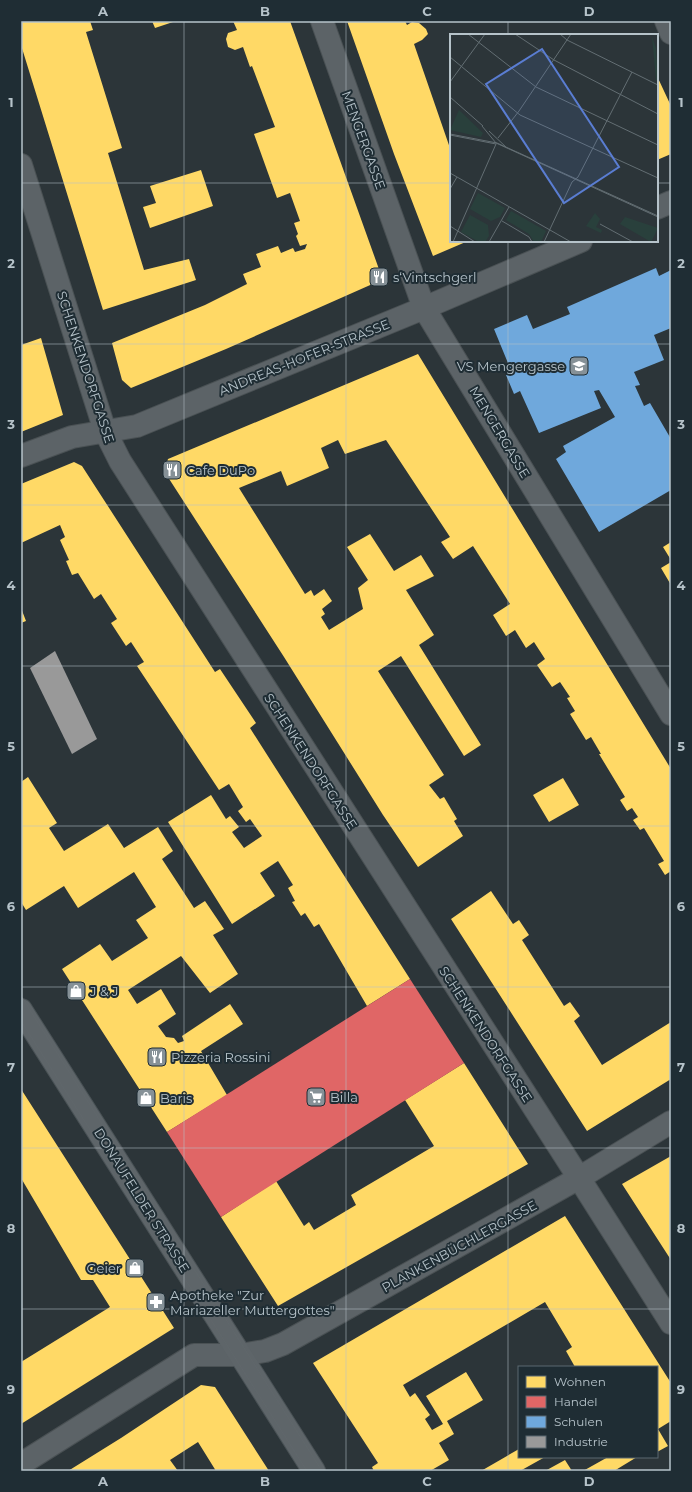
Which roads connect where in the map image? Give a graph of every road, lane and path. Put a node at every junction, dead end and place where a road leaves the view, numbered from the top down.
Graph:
1 (322, 21) edge
2 (666, 21) edge
3 (671, 33) edge
4 (21, 166) edge
5 (671, 202) edge
6 (658, 208) edge
7 (579, 242) edge
8 (424, 308) junction
9 (105, 430) junction
10 (21, 456) edge
11 (671, 714) edge
12 (21, 1010) edge
13 (671, 1122) edge
14 (579, 1178) junction
15 (671, 1324) edge
16 (240, 1355) junction
17 (21, 1464) edge
18 (314, 1471) edge

1 - 8 street, MENGERGASSE
2 - 3 street
4 - 9 street, SCHENKENDORFGASSE
5 - 6 street
7 - 8 street, ANDREAS-HOFER-STRASSE
8 - 9 street, ANDREAS-HOFER-STRASSE
8 - 11 street, MENGERGASSE
9 - 10 street, ANDREAS-HOFER-STRASSE
9 - 14 street, SCHENKENDORFGASSE
12 - 16 main road, DONAUFELDER STRASSE
13 - 14 street, PLANKENBÜCHLERGASSE
14 - 15 street, SCHENKENDORFGASSE
14 - 16 street, PLANKENBÜCHLERGASSE
16 - 17 street, PLANKENBÜCHLERGASSE
16 - 18 main road, DONAUFELDER STRASSE

